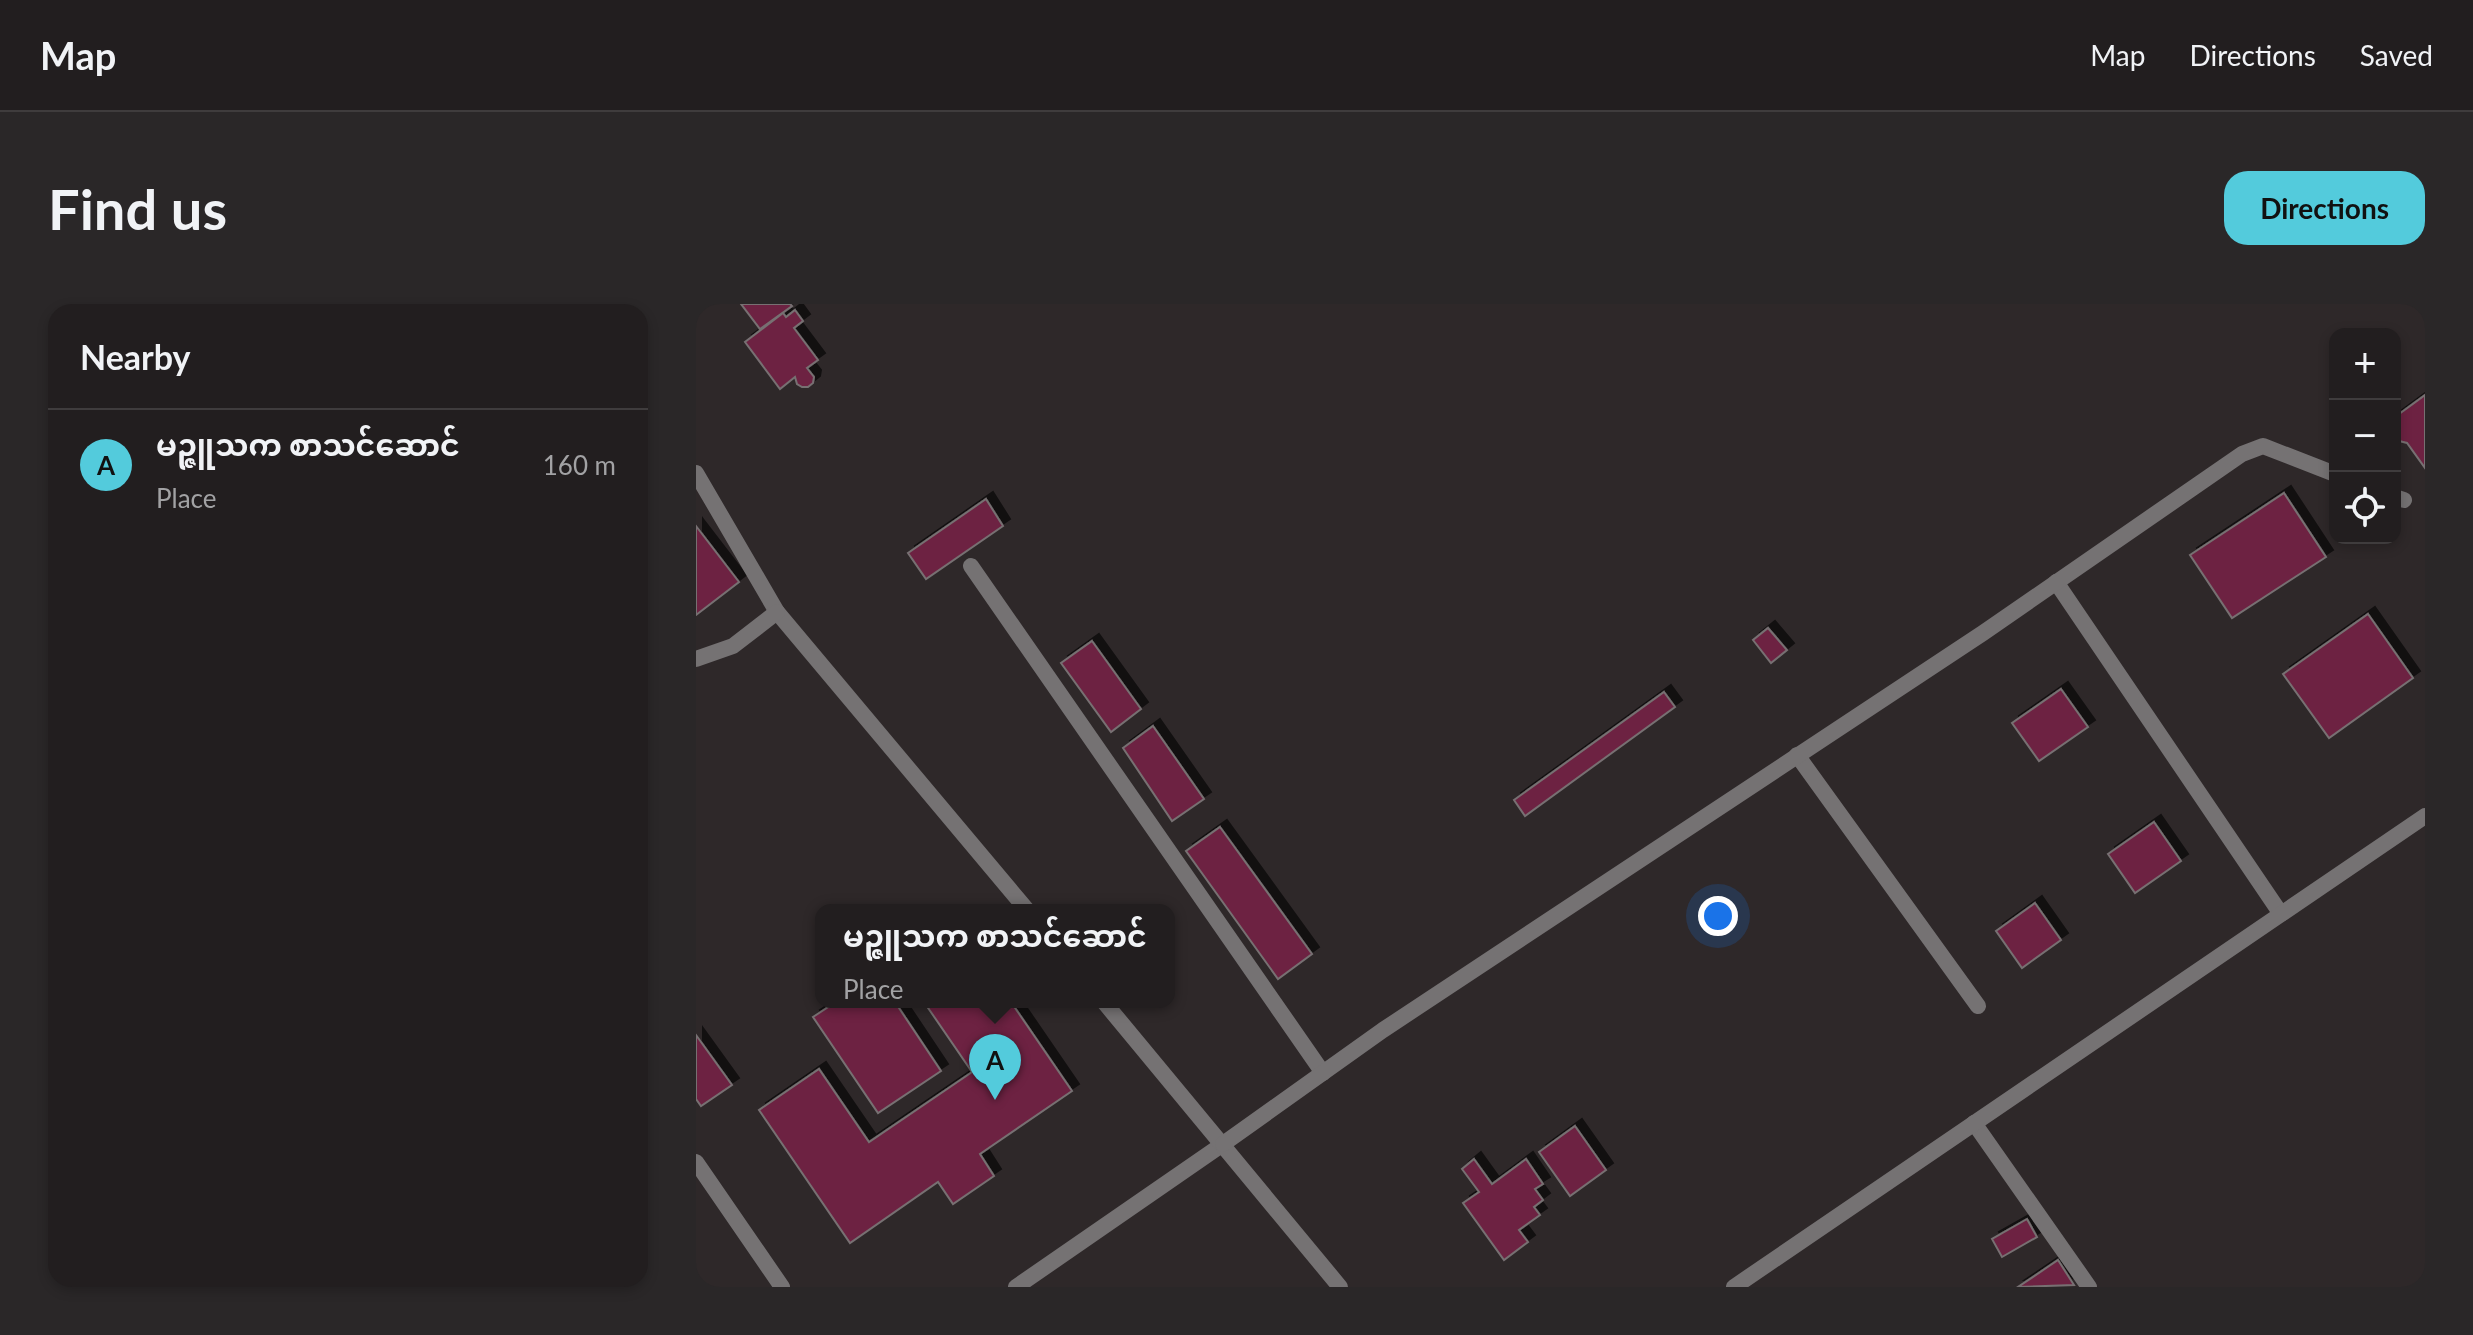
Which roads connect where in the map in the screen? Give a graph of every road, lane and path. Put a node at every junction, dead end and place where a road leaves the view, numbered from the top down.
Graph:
1 (2330, 472) edge
2 (696, 473) edge
3 (971, 566) dead end
4 (2056, 582) junction
5 (777, 612) junction
6 (696, 659) edge
7 (1797, 755) junction
8 (2425, 816) edge
9 (1022, 904) edge
10 (2281, 914) junction
11 (1978, 1006) dead end
12 (1109, 1008) edge
13 (1323, 1073) junction
14 (1974, 1123) junction
15 (1223, 1144) junction
16 (696, 1162) edge
17 (782, 1287) edge
18 (1016, 1287) edge
19 (1340, 1287) edge
20 (1734, 1287) edge
21 (2089, 1287) edge

1 - 4 street
2 - 5 street
3 - 13 street
4 - 7 street
4 - 10 street
5 - 6 street
5 - 9 street
7 - 11 street
7 - 13 street
8 - 10 street
10 - 14 street
12 - 15 street
13 - 15 street
14 - 20 street
14 - 21 street
15 - 18 street
15 - 19 street
16 - 17 street

